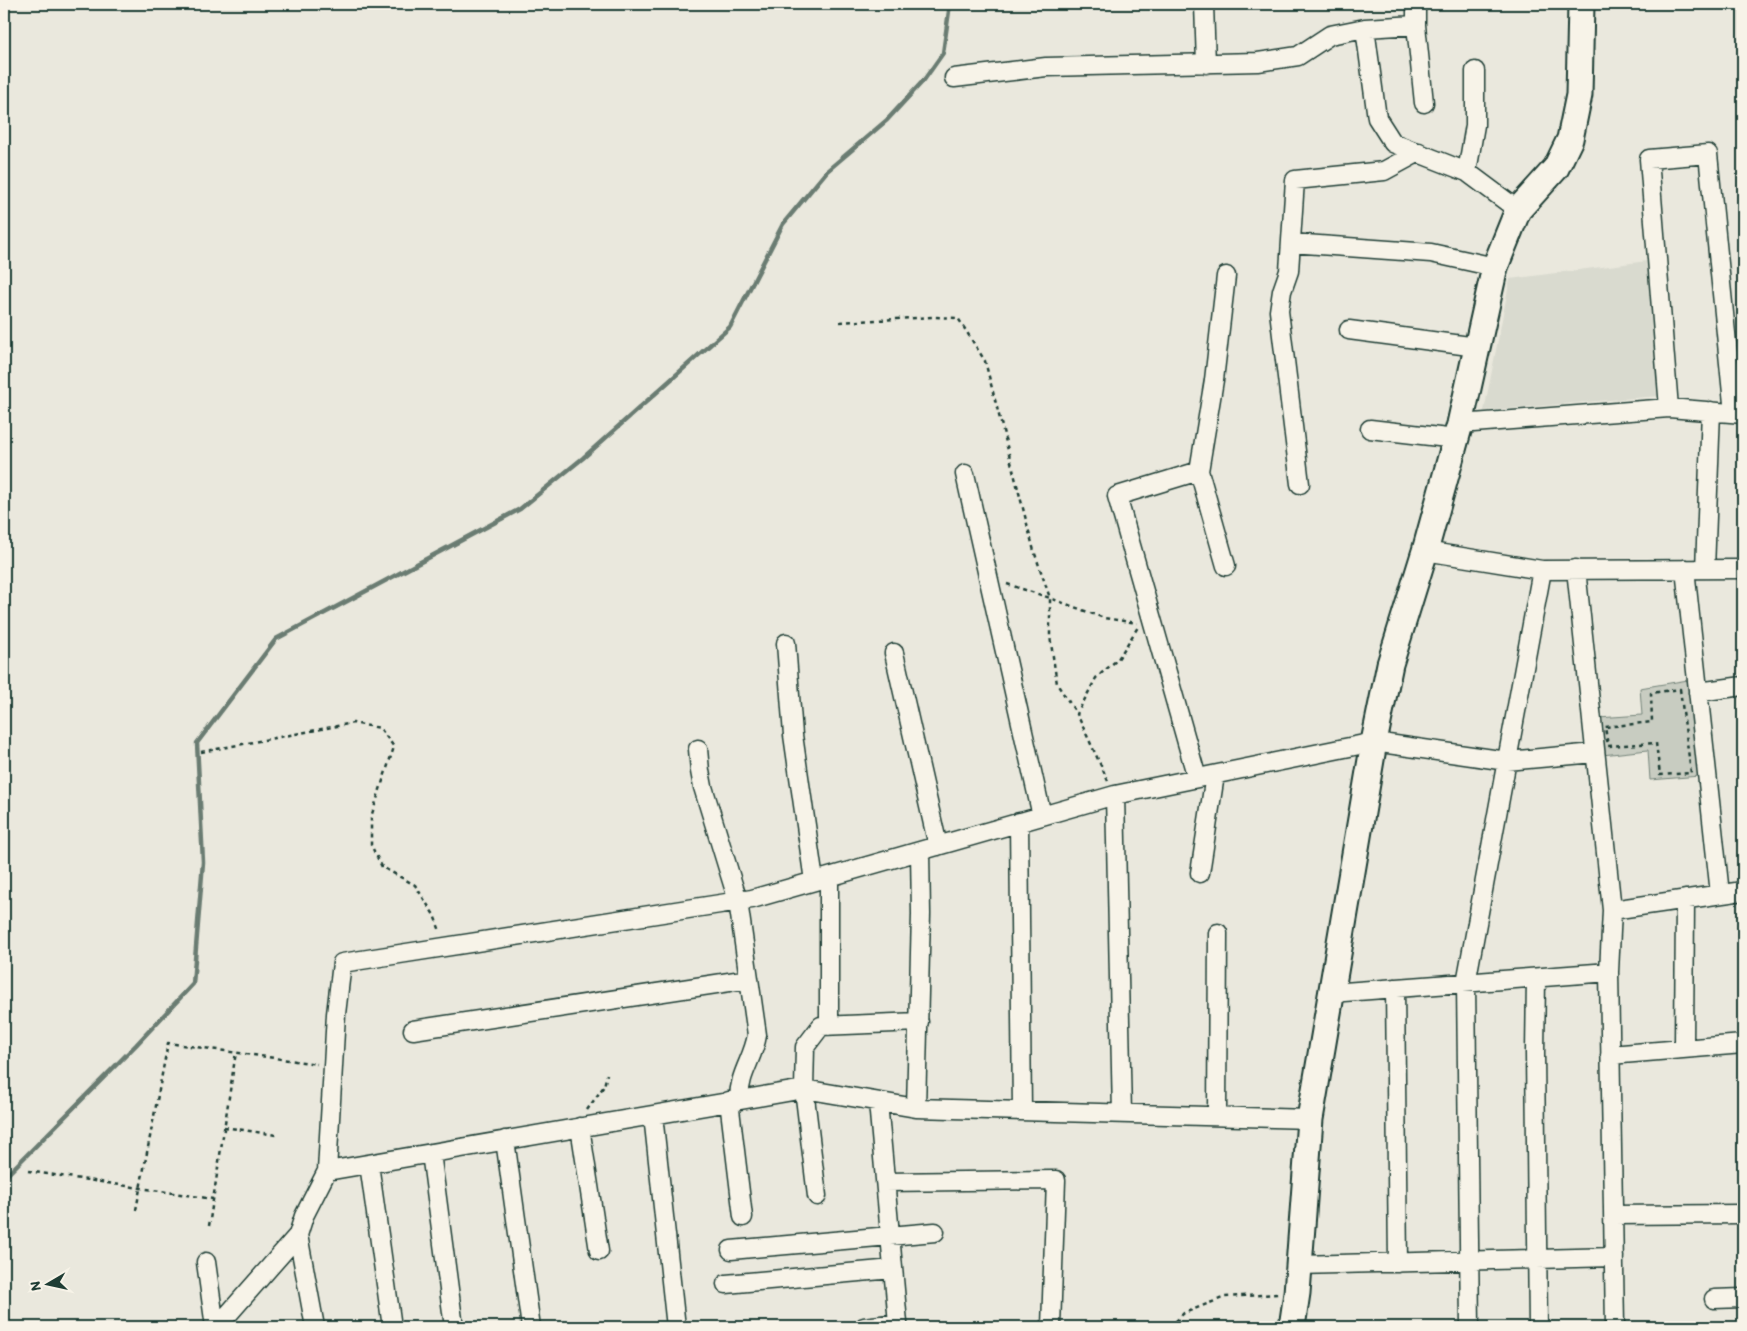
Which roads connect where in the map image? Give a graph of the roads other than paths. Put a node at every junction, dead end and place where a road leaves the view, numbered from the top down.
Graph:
1 (1204, 4) edge
2 (1416, 4) edge
3 (1581, 4) edge
4 (1416, 25) junction
5 (1365, 28) junction
6 (1206, 64) junction
7 (1475, 71) dead end
8 (954, 78) dead end
9 (1424, 103) dead end
10 (1419, 152) junction
11 (1467, 172) junction
12 (1518, 210) junction
13 (1291, 243) junction
14 (1495, 267) junction
15 (1226, 276) dead end
16 (1349, 330) dead end
17 (1477, 346) junction
18 (1669, 408) junction
19 (1711, 411) junction
20 (1739, 413) edge
21 (1370, 428) dead end
22 (1458, 432) junction
23 (1199, 471) junction
24 (965, 474) dead end
25 (1300, 484) dead end
26 (1425, 551) junction
27 (1226, 566) dead end
28 (1576, 569) junction
29 (1684, 569) junction
30 (1705, 569) junction
31 (1743, 569) edge
32 (1542, 570) junction
33 (786, 643) dead end
34 (894, 653) dead end
35 (1743, 686) edge
36 (1698, 692) junction
37 (1374, 742) junction
38 (698, 749) dead end
39 (1595, 753) junction
40 (1507, 761) junction
41 (1215, 775) junction
42 (1197, 778) junction
43 (1114, 795) junction
44 (1042, 816) junction
45 (1019, 822) junction
46 (938, 846) junction
47 (920, 851) junction
48 (1200, 873) dead end
49 (822, 879) junction
50 (1743, 891) edge
51 (1720, 894) junction
52 (1684, 899) junction
53 (1743, 900) edge
54 (738, 901) junction
55 (1612, 910) junction
56 (1218, 933) dead end
57 (1609, 972) junction
58 (1536, 978) junction
59 (750, 979) junction
60 (1466, 983) junction
61 (1395, 988) junction
62 (1331, 993) junction
63 (918, 1022) junction
64 (829, 1026) junction
65 (413, 1030) dead end
66 (1743, 1044) edge
67 (1684, 1049) junction
68 (1610, 1055) junction
69 (804, 1089) junction
70 (734, 1100) junction
71 (878, 1102) junction
72 (916, 1108) junction
73 (1022, 1111) junction
74 (1122, 1114) junction
75 (652, 1115) junction
76 (1217, 1116) junction
77 (1310, 1119) junction
78 (584, 1127) junction
79 (505, 1140) junction
80 (431, 1153) junction
81 (369, 1164) junction
82 (328, 1171) junction
83 (885, 1182) junction
84 (817, 1196) dead end
85 (1743, 1214) edge
86 (1613, 1215) junction
87 (743, 1217) dead end
88 (935, 1232) dead end
89 (298, 1235) junction
90 (890, 1237) junction
91 (731, 1250) dead end
92 (599, 1251) dead end
93 (1614, 1257) junction
94 (1537, 1259) junction
95 (1469, 1261) junction
96 (206, 1262) dead end
97 (1398, 1263) junction
98 (1299, 1265) junction
99 (893, 1269) junction
100 (726, 1284) dead end
101 (1714, 1298) dead end
102 (1743, 1298) edge
103 (216, 1327) edge
104 (315, 1327) edge
105 (392, 1327) edge
106 (454, 1327) edge
107 (531, 1327) edge
108 (676, 1327) edge
109 (864, 1327) edge
110 (1051, 1327) edge
111 (1292, 1327) edge
112 (1470, 1327) edge
113 (1538, 1327) edge
114 (1615, 1327) edge

1 - 6 street
2 - 4 street
3 - 12 main road
4 - 5 street
4 - 9 street
5 - 6 street
5 - 10 street
6 - 8 street
7 - 11 street
10 - 11 street
10 - 13 street
11 - 12 street
12 - 14 main road
13 - 14 street
13 - 25 street
14 - 17 main road
15 - 23 street
16 - 17 street
17 - 22 main road
18 - 19 street
18 - 20 street
18 - 22 street
19 - 20 street
19 - 30 street
21 - 22 street
22 - 26 main road
23 - 27 street
23 - 42 street
24 - 44 street
26 - 32 street
26 - 37 main road
28 - 29 street
28 - 32 street
28 - 39 street
29 - 30 street
29 - 36 street
30 - 31 street
32 - 40 street
33 - 49 street
34 - 46 street
35 - 36 street
36 - 51 street
37 - 40 street
37 - 41 street
37 - 62 main road
38 - 54 street
39 - 40 street
39 - 55 street
40 - 60 street
41 - 42 street
41 - 48 street
42 - 43 street
43 - 44 street
43 - 74 street
44 - 45 street
45 - 46 street
45 - 73 street
46 - 47 street
47 - 49 street
47 - 63 street
49 - 54 street
49 - 64 street
50 - 51 street
50 - 53 street
51 - 52 street
52 - 55 street
52 - 67 street
54 - 59 street
54 - 82 street
55 - 57 street
56 - 76 street
57 - 58 street
57 - 68 street
58 - 60 street
58 - 94 street
59 - 65 street
59 - 70 street
60 - 61 street
60 - 95 street
61 - 62 street
61 - 97 street
62 - 77 main road
63 - 64 street
63 - 72 street
64 - 69 street
66 - 67 street
67 - 68 street
68 - 86 street
69 - 70 street
69 - 71 street
69 - 84 street
70 - 75 street
70 - 87 street
71 - 72 street
71 - 83 street
72 - 73 street
73 - 74 street
74 - 76 street
75 - 78 street
75 - 108 street
76 - 77 street
77 - 98 main road
78 - 79 street
78 - 92 street
79 - 80 street
79 - 107 street
80 - 81 street
80 - 106 street
81 - 82 street
81 - 105 street
82 - 89 street
83 - 90 street
83 - 110 street
85 - 86 street
86 - 93 street
88 - 90 street
89 - 103 street
89 - 104 street
90 - 91 street
90 - 99 street
93 - 94 street
93 - 114 street
94 - 95 street
94 - 113 street
95 - 97 street
95 - 112 street
96 - 103 street
97 - 98 street
98 - 111 main road
99 - 100 street
99 - 109 street
101 - 102 street

